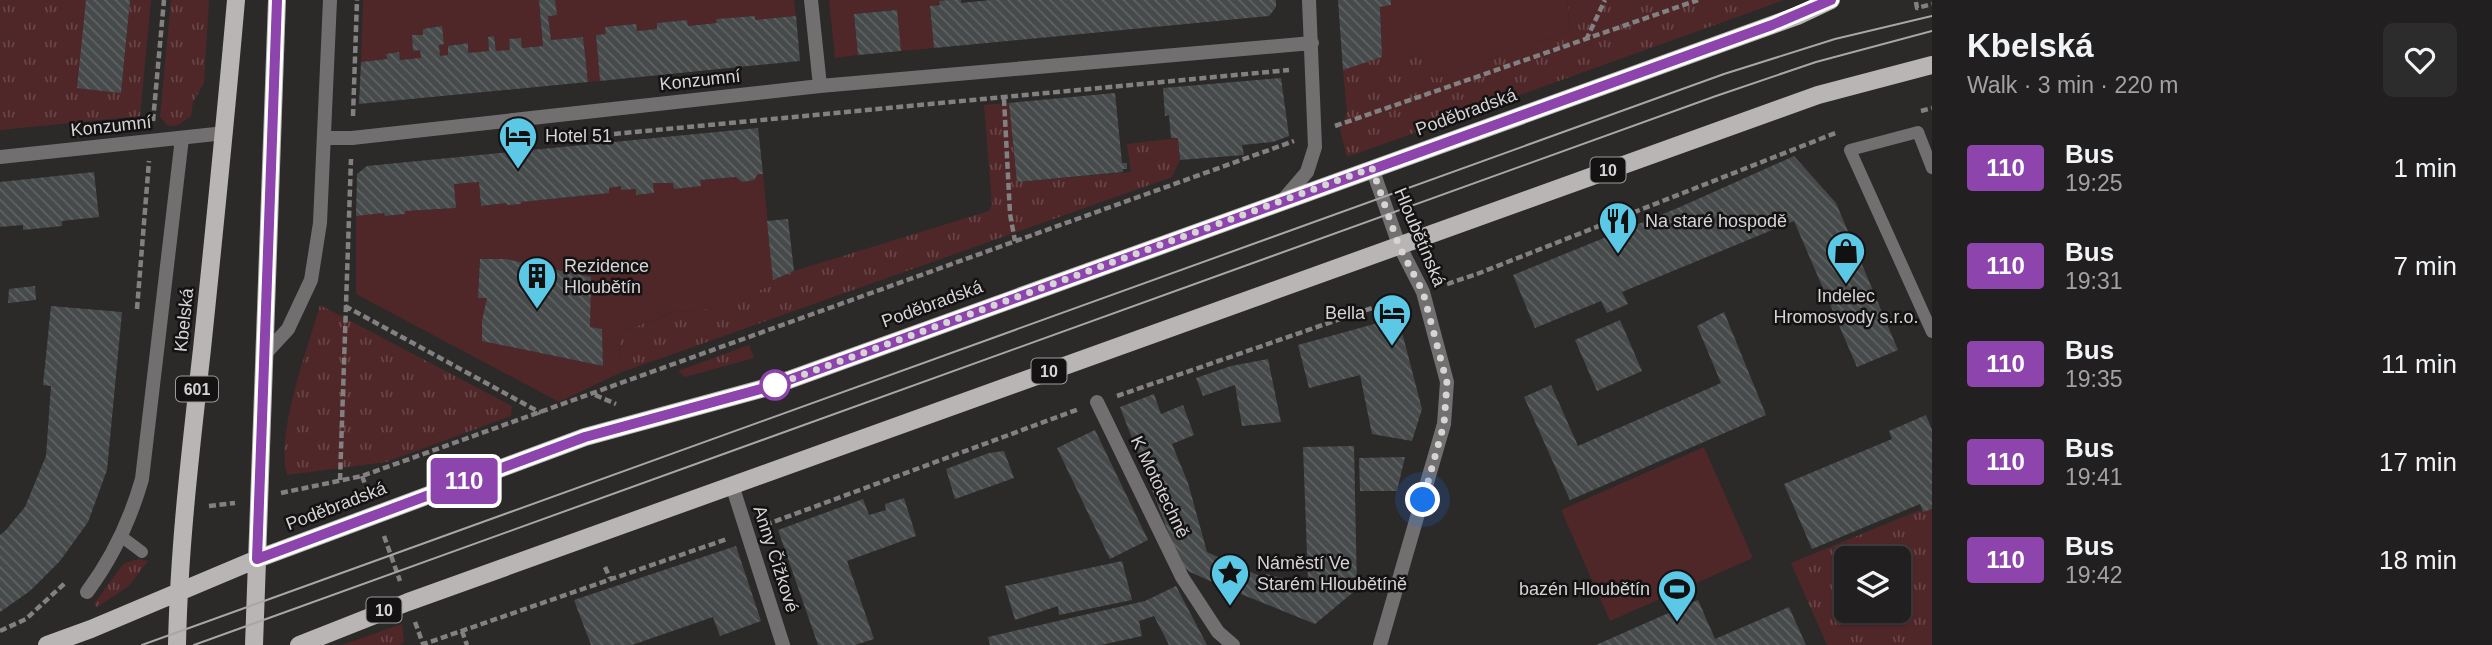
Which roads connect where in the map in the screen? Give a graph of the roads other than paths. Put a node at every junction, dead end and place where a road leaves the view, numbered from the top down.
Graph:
1 (236, 0) edge
2 (277, 0) edge
3 (331, 0) edge
4 (811, 0) edge
5 (1309, 0) edge
6 (1831, 0) edge
7 (1312, 43) junction
8 (1932, 65) edge
9 (820, 86) junction
10 (225, 133) junction
11 (181, 138) junction
12 (324, 138) junction
13 (0, 156) edge
14 (1372, 168) junction
15 (1932, 168) edge
16 (1283, 200) junction
17 (1399, 246) junction
18 (1932, 332) edge
19 (264, 355) junction
20 (1097, 402) road end
21 (732, 485) junction
22 (121, 537) junction
23 (142, 552) dead end
24 (257, 559) junction
25 (87, 592) dead end
26 (178, 592) junction
27 (47, 645) edge
28 (177, 645) edge
29 (254, 645) edge
30 (299, 645) edge
31 (783, 645) edge
32 (1233, 645) edge
33 (1380, 645) edge

1 - 10 main road, Kbelská / 601
2 - 19 main road
3 - 12 street
4 - 9 street
5 - 7 street
6 - 14 main road, Poděbradská
7 - 9 street, Konzumní
7 - 16 street
8 - 17 main road, 10
9 - 12 street, Konzumní
10 - 11 street, Konzumní
10 - 26 main road, Kbelská / 601
11 - 13 street, Konzumní
11 - 22 street, Kbelská
12 - 19 street
14 - 16 main road, Poděbradská
14 - 17 street, Hloubětínská
15 - 18 lane
16 - 24 main road, Poděbradská
17 - 21 main road, 10
17 - 33 street, Hloubětínská
19 - 24 main road
20 - 32 street, K Mototechně
21 - 30 main road, 10
21 - 31 street, Anny Čížkové
22 - 23 lane
22 - 25 street, Kbelská
24 - 26 main road, Poděbradská
24 - 29 main road
26 - 27 main road, Poděbradská
26 - 28 main road, Kbelská / 601

